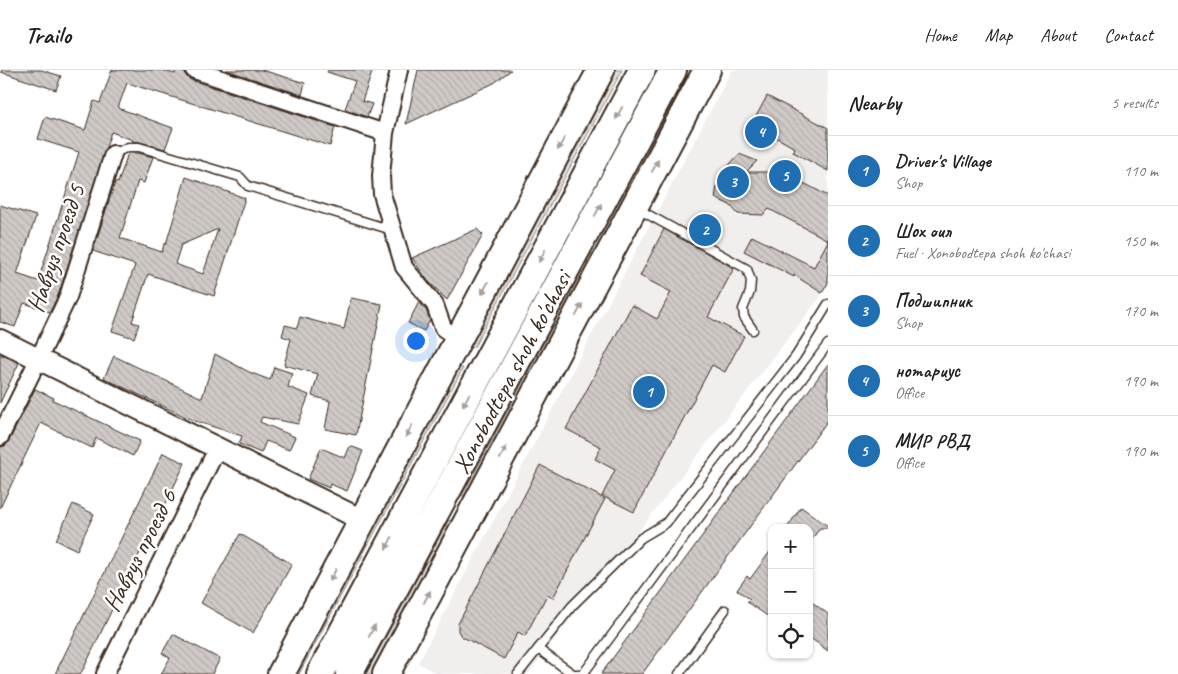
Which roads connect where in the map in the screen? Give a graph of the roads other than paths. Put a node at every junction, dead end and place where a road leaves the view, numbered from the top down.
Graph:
1 (194, 70) edge
2 (399, 70) edge
3 (600, 70) edge
4 (642, 70) edge
5 (673, 70) edge
6 (707, 70) edge
7 (385, 133) junction
8 (113, 154) joint
9 (634, 208) junction
10 (392, 230) junction
11 (620, 233) junction
12 (573, 257) junction
13 (828, 304) edge
14 (753, 330) dead end
15 (458, 339) junction
16 (0, 340) edge
17 (828, 344) edge
18 (493, 349) junction
19 (40, 358) junction
20 (445, 363) junction
21 (0, 437) edge
22 (218, 448) junction
23 (480, 497) junction
24 (362, 520) junction
25 (429, 527) junction
26 (725, 610) dead end
27 (538, 649) junction
28 (389, 673) edge
29 (105, 674) edge
30 (281, 674) edge
31 (320, 674) edge
32 (349, 674) edge
33 (518, 674) edge
34 (583, 674) edge
35 (679, 674) edge

1 - 7 street
2 - 7 street
3 -> 15 highway
4 -> 18 highway, Xonobodtepa shoh ko'chasi
12 -> 5 highway, Xonobodtepa shoh ko'chasi
9 -> 6 highway
7 - 10 street
8 - 10 lane
8 - 19 street, Навруз проезд 5
9 - 11 highway
9 - 14 lane
10 - 15 street
11 - 12 highway
23 -> 11 highway
12 - 25 highway, Xonobodtepa shoh ko'chasi
13 - 27 lane
15 - 20 highway
16 - 19 street
17 - 34 lane
18 - 20 highway
18 -> 31 highway, Xonobodtepa shoh ko'chasi
19 - 21 street, Навруз проезд 5
19 - 22 street
20 -> 24 highway
22 - 24 street
22 - 29 street, Навруз проезд 6
23 - 25 highway
28 -> 23 highway
24 -> 30 highway
32 -> 25 highway, Xonobodtepa shoh ko'chasi
26 - 35 lane
27 - 33 lane
27 - 34 lane

